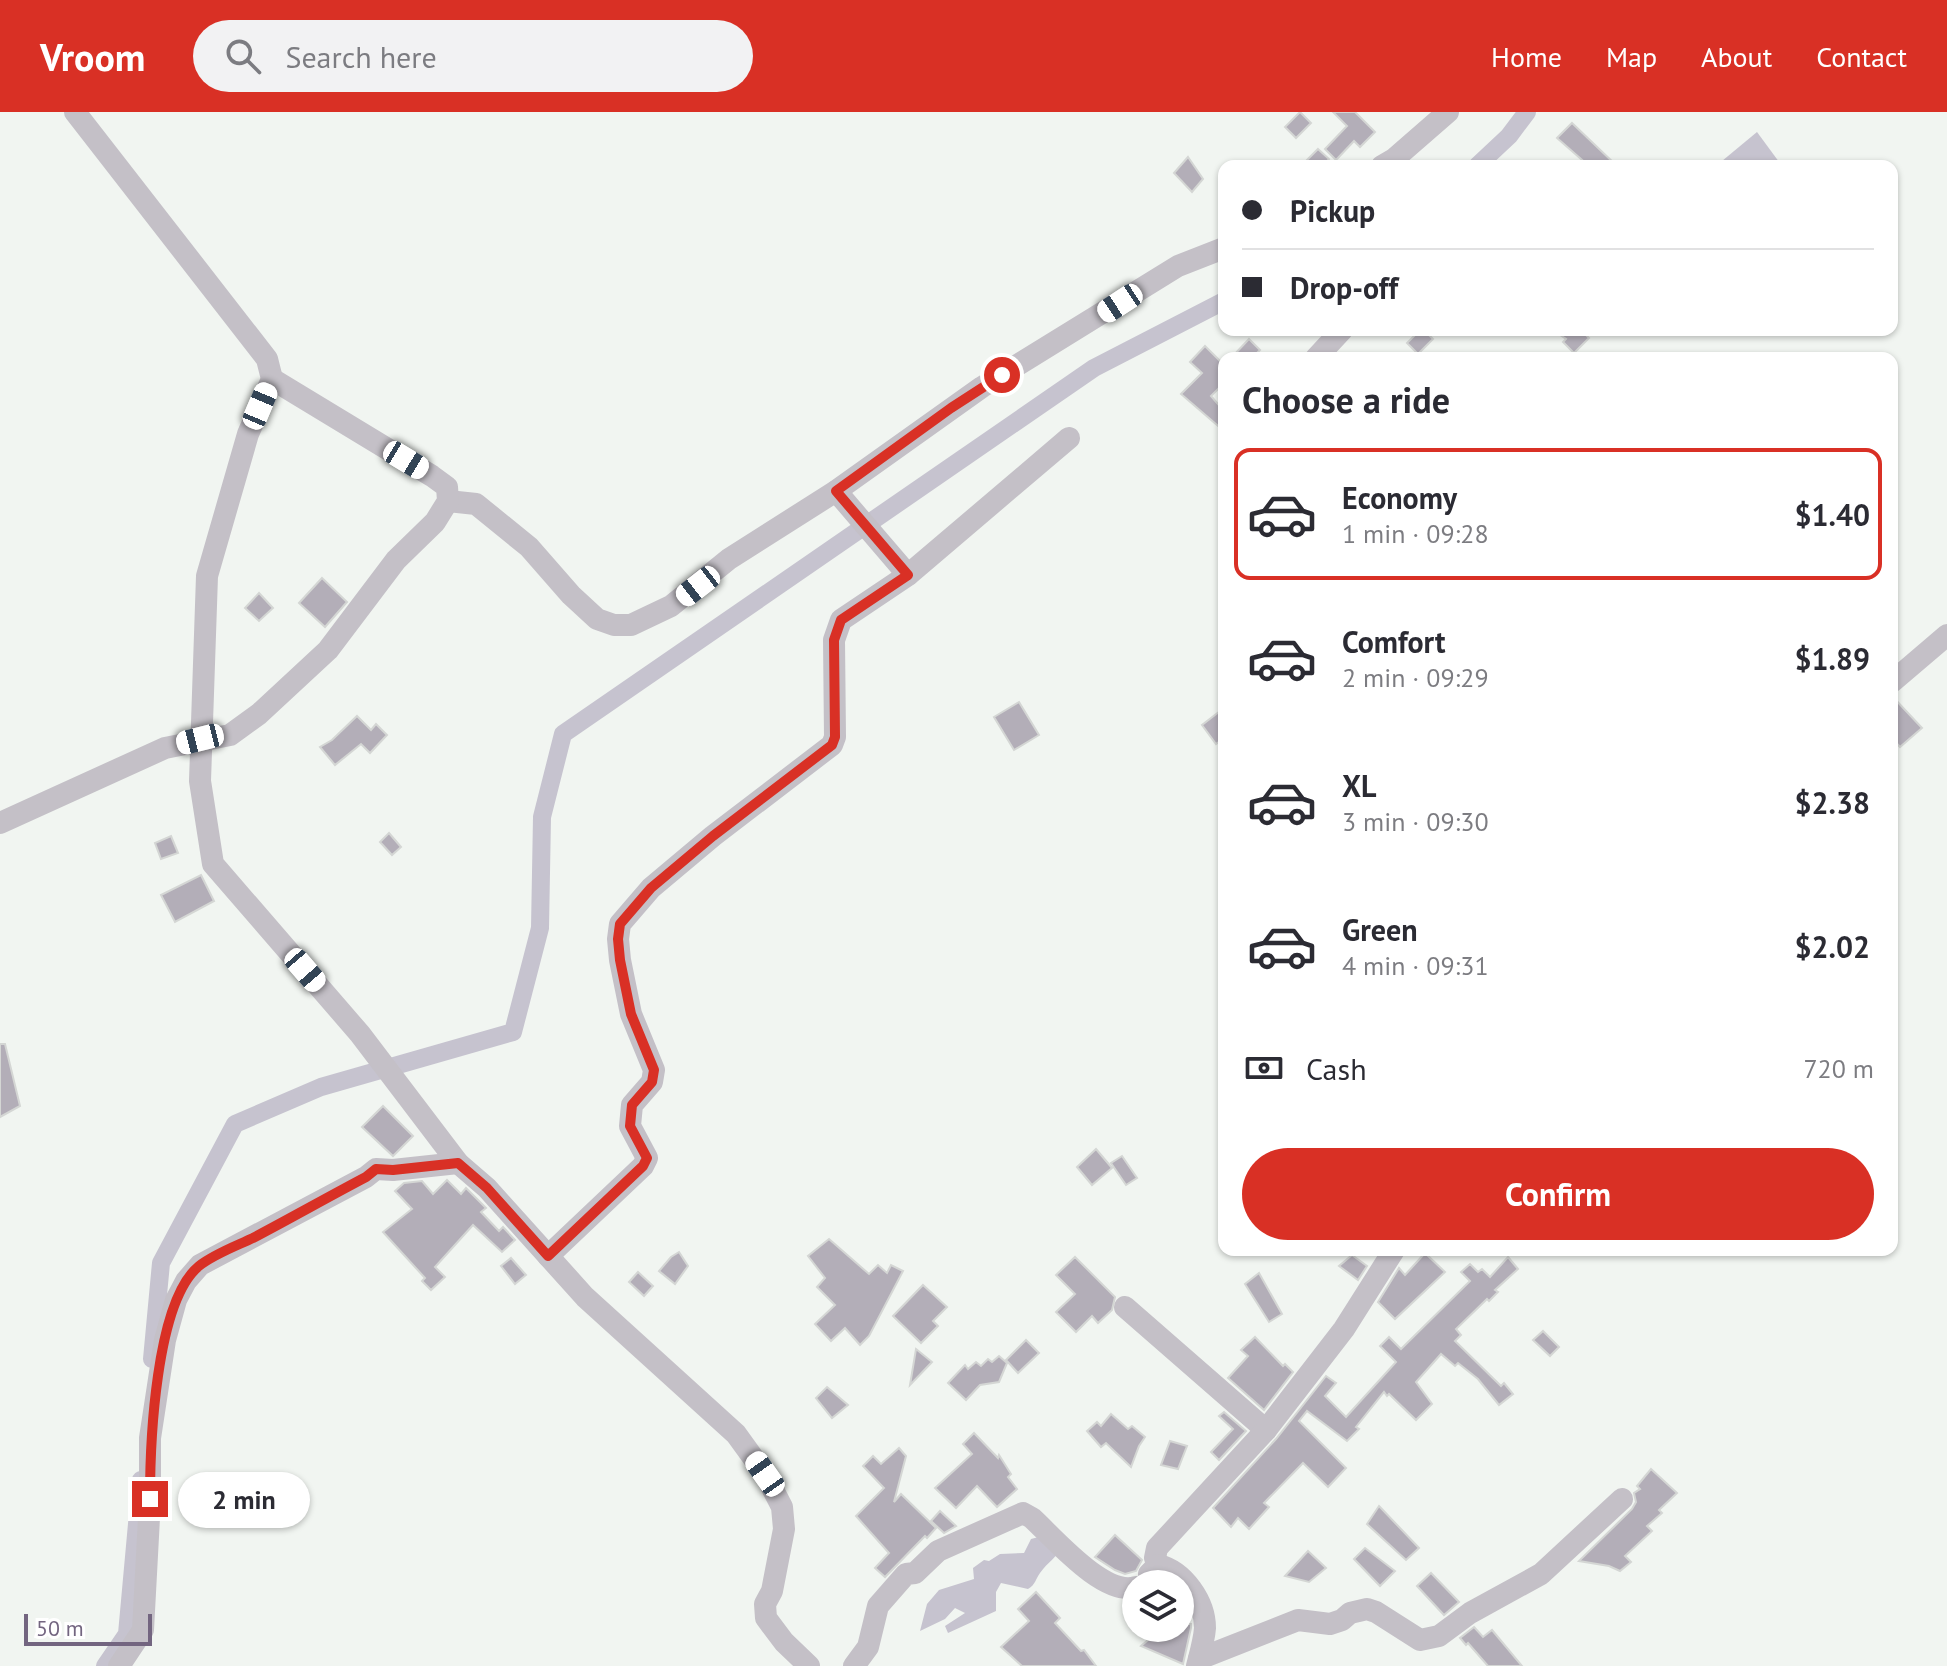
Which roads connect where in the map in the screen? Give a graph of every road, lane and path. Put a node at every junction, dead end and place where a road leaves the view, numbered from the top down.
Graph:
1 (75, 112) edge
2 (1448, 112) edge
3 (1392, 160) edge
4 (1218, 250) edge
5 (1336, 336) edge
6 (1322, 352) edge
7 (272, 379) junction
8 (1069, 438) dead end
9 (843, 499) junction
10 (448, 501) junction
11 (908, 575) junction
12 (1947, 635) edge
13 (1898, 677) edge
14 (200, 739) junction
15 (0, 823) edge
16 (458, 1163) junction
17 (548, 1256) junction
18 (1390, 1256) edge
19 (1125, 1307) dead end
20 (1266, 1430) junction
21 (1622, 1499) dead end
22 (1158, 1565) junction
23 (1153, 1570) edge
24 (1122, 1587) edge
25 (1198, 1662) edge
26 (119, 1666) edge
27 (809, 1666) edge
28 (854, 1666) edge

1 - 7 street
2 - 3 street
4 - 9 street
5 - 6 street
7 - 10 street
7 - 14 street
8 - 11 street
9 - 10 street
9 - 11 street
10 - 14 street
11 - 17 street
12 - 13 street
14 - 15 street
14 - 16 street
16 - 17 street
16 - 26 street
17 - 27 street
18 - 20 street
19 - 20 street
20 - 22 street
21 - 25 street
22 - 23 street
22 - 25 street
24 - 28 street

